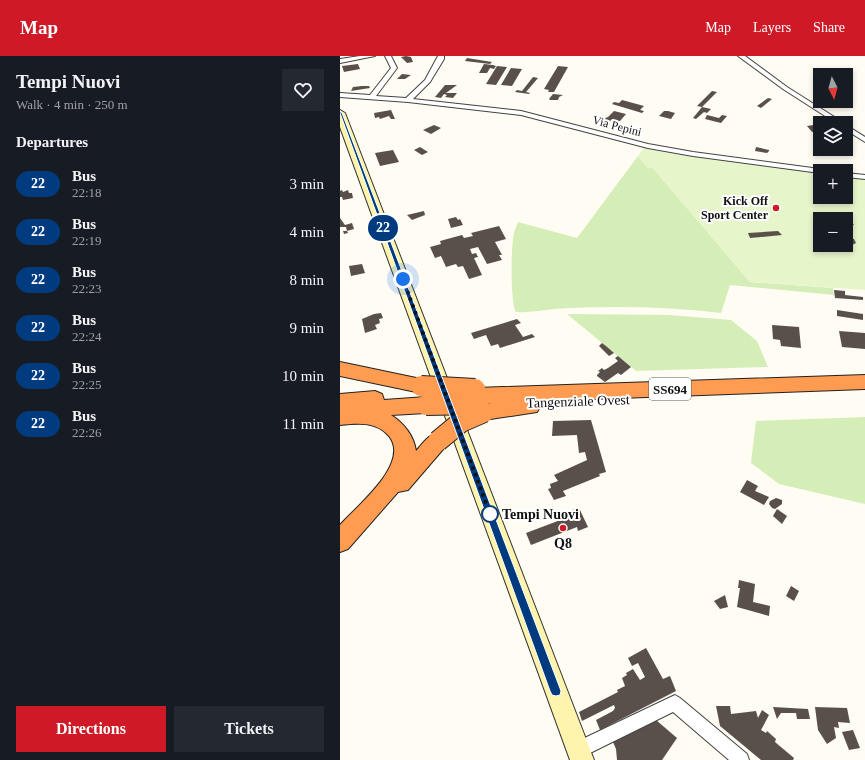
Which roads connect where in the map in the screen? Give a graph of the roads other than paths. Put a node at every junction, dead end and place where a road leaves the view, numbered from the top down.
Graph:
1 (372, 56) edge
2 (388, 56) edge
3 (441, 56) edge
4 (741, 56) edge
5 (340, 61) edge
6 (340, 95) edge
7 (372, 97) junction
8 (408, 100) junction
9 (340, 113) edge
10 (830, 116) edge
11 (853, 132) edge
12 (865, 140) edge
13 (813, 170) edge
14 (853, 176) edge
15 (865, 177) edge
16 (340, 369) edge
17 (865, 376) edge
18 (865, 382) edge
19 (778, 386) junction
20 (859, 394) edge
21 (423, 396) junction
22 (478, 400) junction
23 (340, 402) edge
24 (340, 412) edge
25 (340, 417) edge
26 (340, 541) edge
27 (340, 550) edge
28 (580, 755) edge
29 (741, 760) edge

1 - 5 street
2 - 7 street
3 - 8 street
4 - 10 street
6 - 7 street, Via Pepini
7 - 8 street, Via Pepini
8 - 13 street, Via Pepini
9 - 28 street
11 - 12 street
14 - 15 street
16 - 21 highway
17 - 19 highway
18 - 19 highway, Tangenziale Ovest / SS694
19 - 22 highway, Tangenziale Ovest / SS694
20 - 22 highway, Tangenziale Ovest / SS694
21 - 22 highway, Tangenziale Ovest / SS694, bridge
21 - 23 highway, Tangenziale Ovest / SS694
21 - 24 highway, Tangenziale Ovest / SS694
22 - 27 highway, bridge
25 - 26 highway
28 - 29 street

